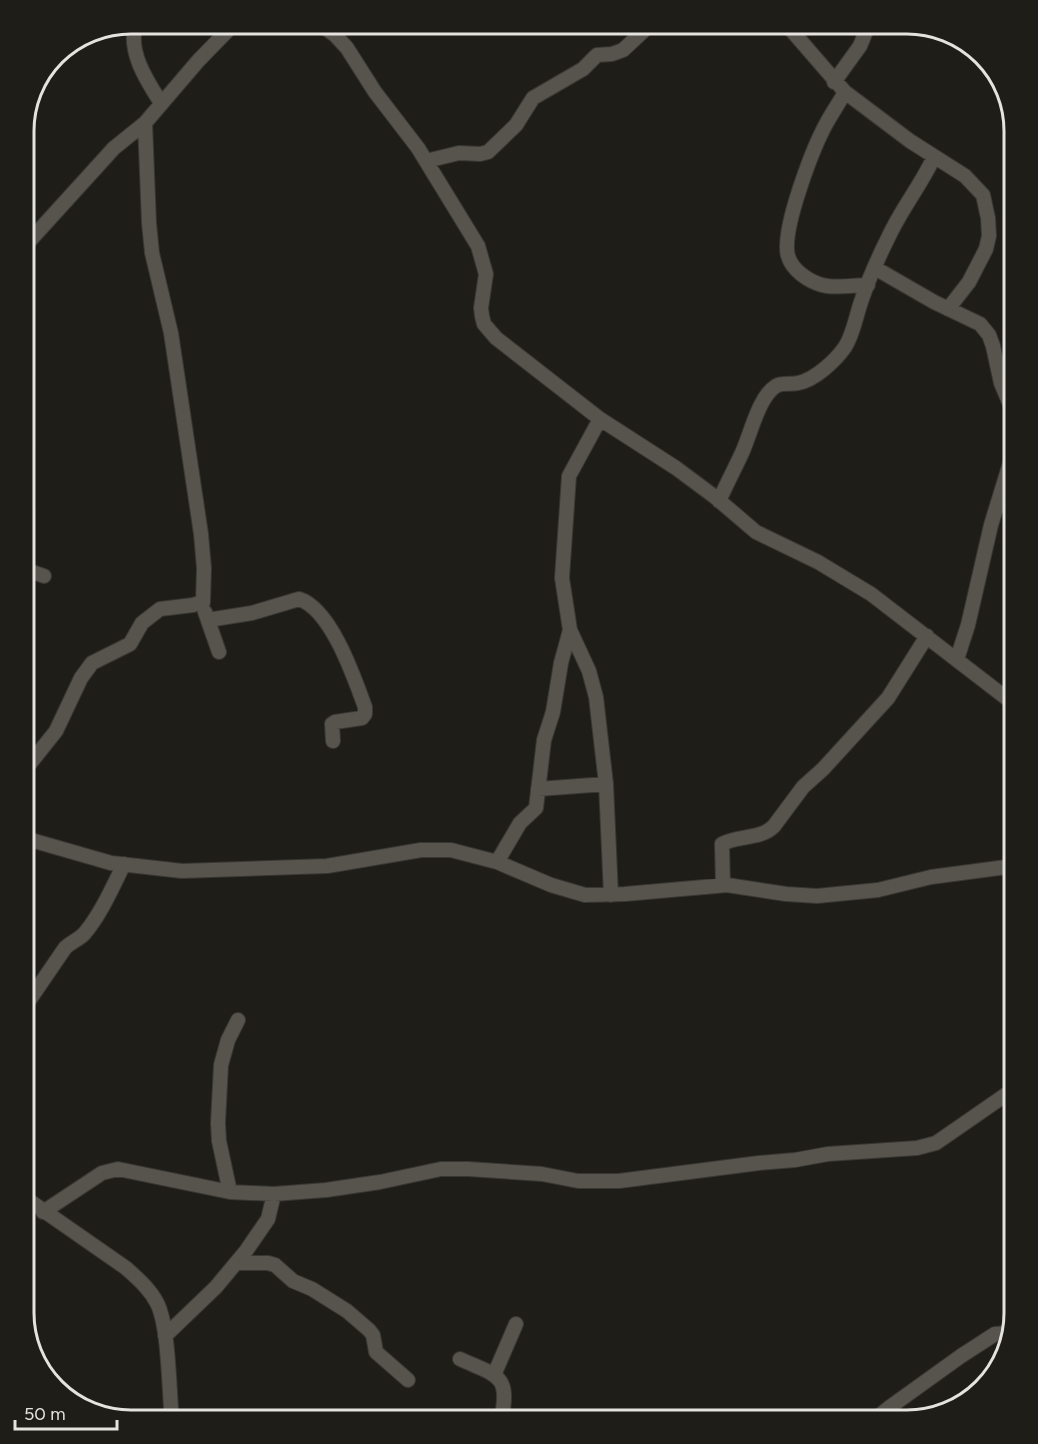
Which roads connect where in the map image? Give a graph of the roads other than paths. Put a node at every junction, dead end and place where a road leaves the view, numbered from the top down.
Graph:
1 (135, 34) edge
2 (225, 34) edge
3 (335, 34) edge
4 (640, 35) edge
5 (795, 35) edge
6 (865, 35) edge
7 (834, 82) junction
8 (845, 92) junction
9 (161, 103) junction
10 (146, 123) junction
11 (934, 157) junction
12 (426, 161) junction
13 (35, 235) edge
14 (875, 268) junction
15 (868, 285) junction
16 (948, 309) junction
17 (1004, 390) edge
18 (600, 419) junction
19 (1004, 483) edge
20 (719, 501) junction
21 (35, 573) edge
22 (44, 576) dead end
23 (203, 602) junction
24 (208, 620) junction
25 (570, 630) junction
26 (927, 636) junction
27 (219, 652) dead end
28 (957, 659) junction
29 (1004, 698) edge
30 (333, 741) dead end
31 (34, 758) edge
32 (606, 784) junction
33 (538, 789) junction
34 (34, 842) edge
35 (497, 862) junction
36 (124, 864) junction
37 (1004, 867) edge
38 (723, 885) junction
39 (611, 895) junction
40 (34, 993) edge
41 (238, 1020) dead end
42 (1004, 1096) edge
43 (230, 1192) junction
44 (274, 1194) junction
45 (34, 1205) edge
46 (43, 1212) junction
47 (237, 1263) junction
48 (516, 1324) dead end
49 (1001, 1334) edge
50 (165, 1336) junction
51 (460, 1359) dead end
52 (494, 1375) junction
53 (408, 1380) dead end
54 (171, 1409) edge
55 (502, 1409) edge
56 (886, 1410) edge

1 - 9 street
2 - 9 street
3 - 12 street
4 - 12 street
5 - 7 street
6 - 7 street
7 - 8 street
8 - 11 street
8 - 15 street
9 - 10 street
10 - 13 street
10 - 23 street
11 - 14 street
11 - 16 street
12 - 18 street
14 - 15 street
14 - 16 street
15 - 20 street
16 - 17 street
18 - 20 street
18 - 25 street
19 - 28 street
20 - 26 street
21 - 22 street
23 - 24 street
23 - 31 street
24 - 27 street
24 - 30 street
25 - 32 street
25 - 33 street
26 - 28 street
26 - 38 street
28 - 29 street
32 - 33 street
32 - 39 street
33 - 35 street
34 - 36 street
35 - 36 street
35 - 39 street
36 - 40 street
37 - 38 street
38 - 39 street
41 - 43 street
42 - 44 street
43 - 44 street
43 - 46 street
44 - 47 street
45 - 46 street
46 - 50 street
47 - 50 street
47 - 53 street
48 - 52 street
49 - 56 street
50 - 54 street
51 - 52 street
52 - 55 street

